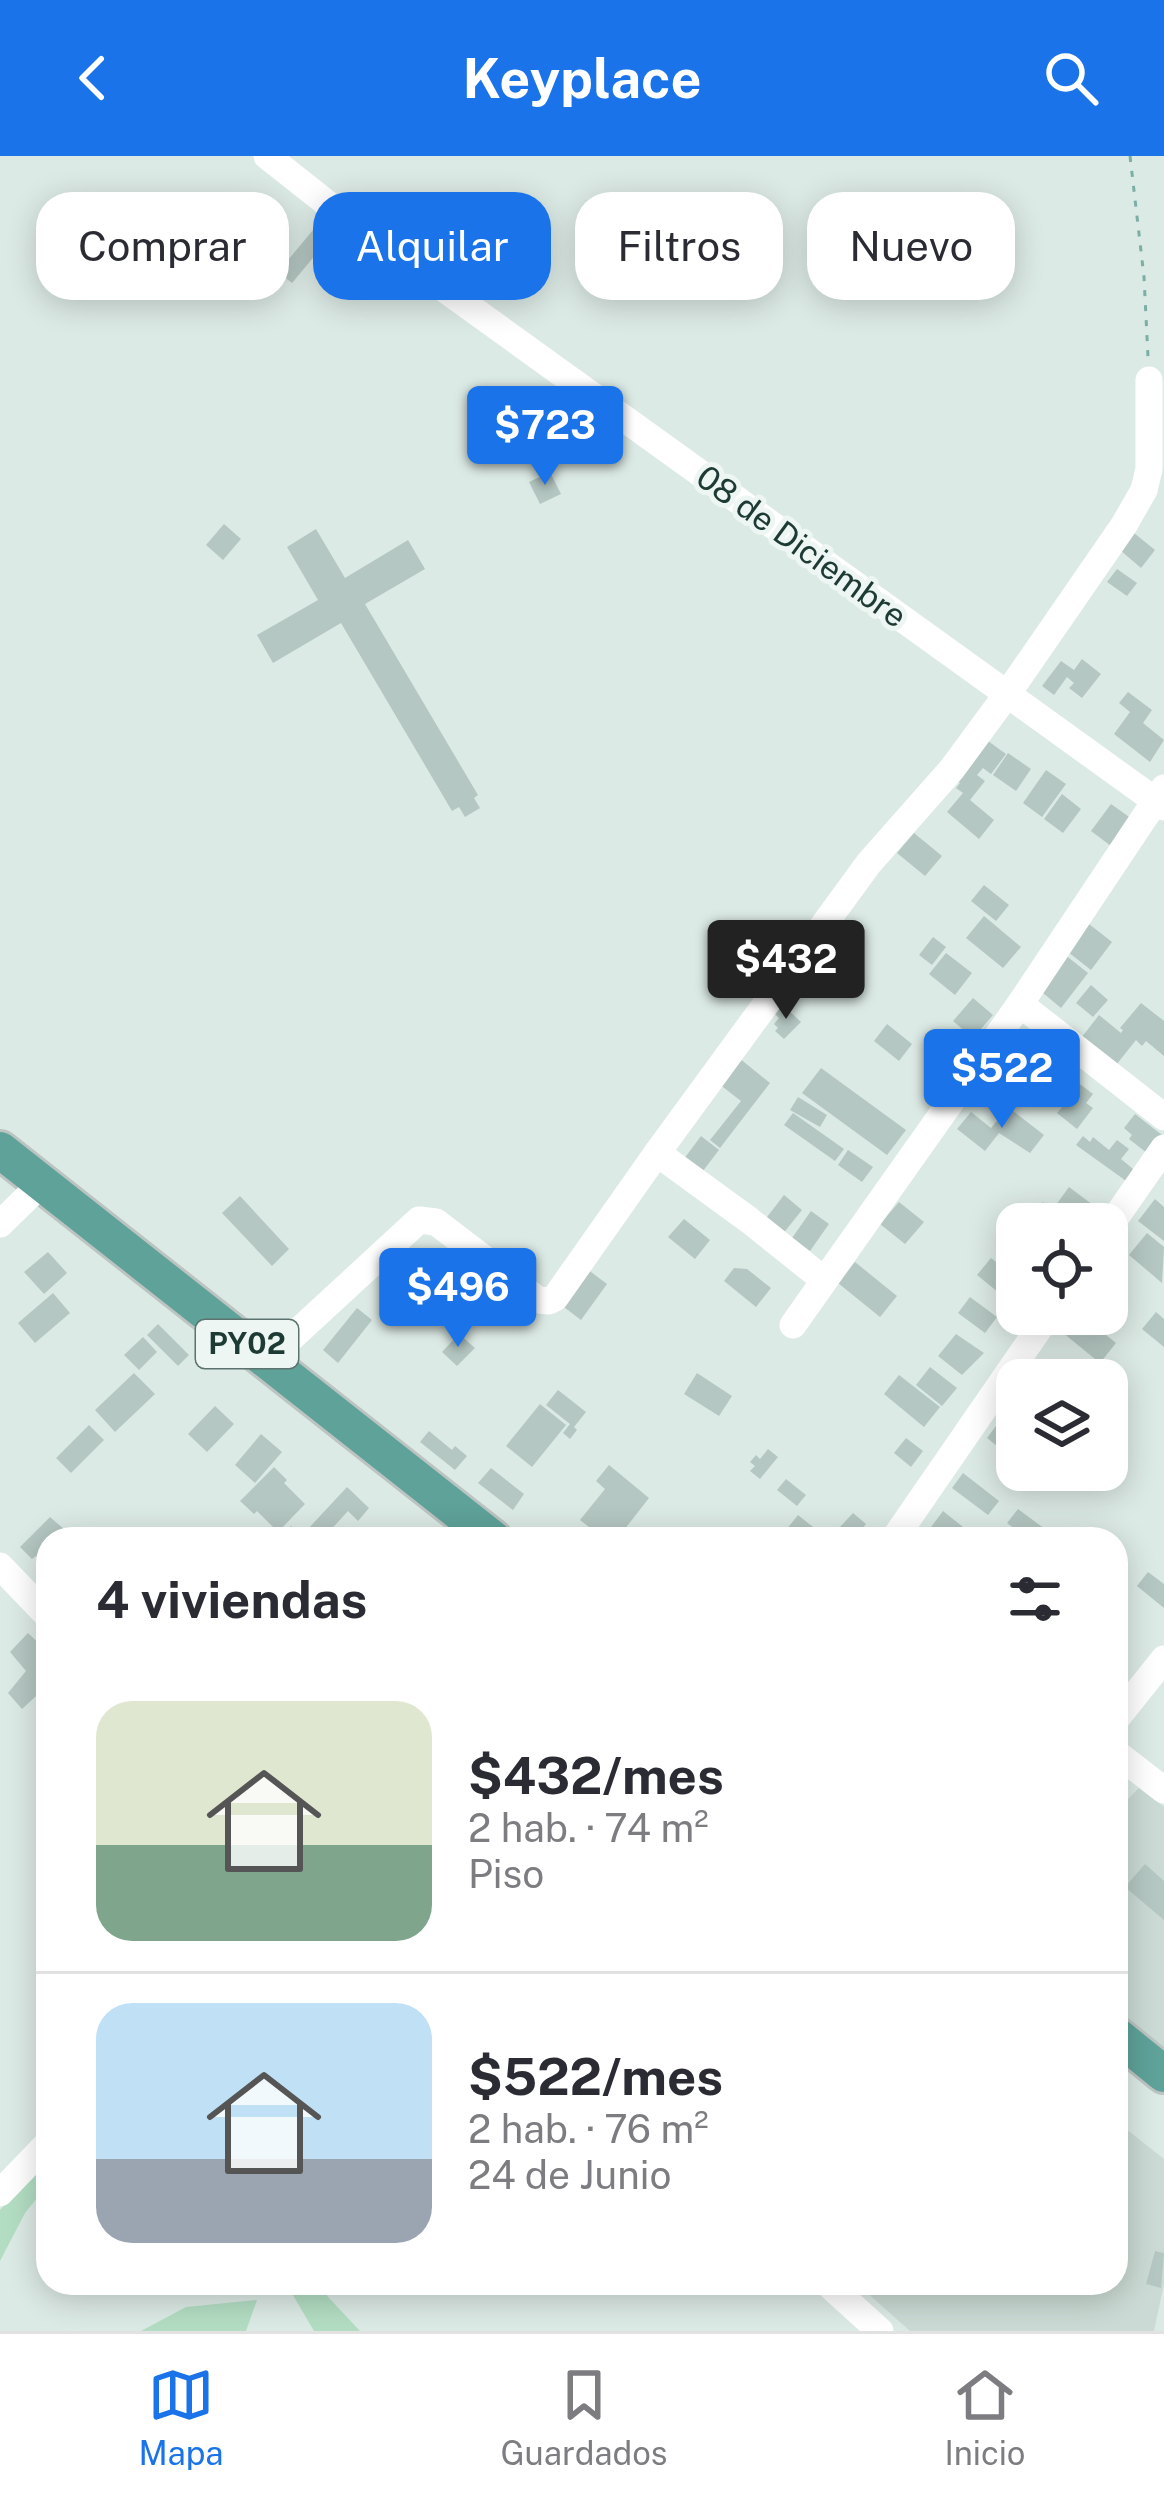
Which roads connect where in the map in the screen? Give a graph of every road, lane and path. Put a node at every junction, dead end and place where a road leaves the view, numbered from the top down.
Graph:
1 (267, 156) edge
2 (1130, 156) edge
3 (1149, 380) joint
4 (1008, 693) junction
5 (1161, 798) edge
6 (1020, 1004) junction
7 (1164, 1117) edge
8 (1164, 1148) edge
9 (0, 1150) edge
10 (657, 1153) junction
11 (41, 1184) junction
12 (1126, 1203) edge
13 (0, 1224) edge
14 (824, 1280) junction
15 (793, 1325) dead end
16 (1035, 1335) edge
17 (267, 1360) junction
18 (478, 1527) edge
19 (902, 1527) edge
20 (0, 1566) edge
21 (36, 1604) edge
22 (1164, 1659) edge
23 (1128, 1704) edge
24 (1128, 1762) edge
25 (1164, 1790) edge
26 (1128, 2045) edge
27 (1164, 2074) edge
28 (36, 2156) edge
29 (0, 2193) edge
30 (840, 2295) edge
31 (880, 2331) edge

1 - 4 street, 08 de Diciembre
2 - 3 path
3 - 4 street
4 - 5 street, 08 de Diciembre
4 - 10 street
5 - 6 street
6 - 7 street
6 - 14 street
8 - 12 street
9 - 11 main road, PY02
10 - 14 street
10 - 17 street
11 - 13 street
11 - 17 main road, PY02
14 - 15 street
16 - 19 street
17 - 18 main road, PY02
20 - 21 street
22 - 23 street
24 - 25 street
26 - 27 main road
28 - 29 street
30 - 31 street

